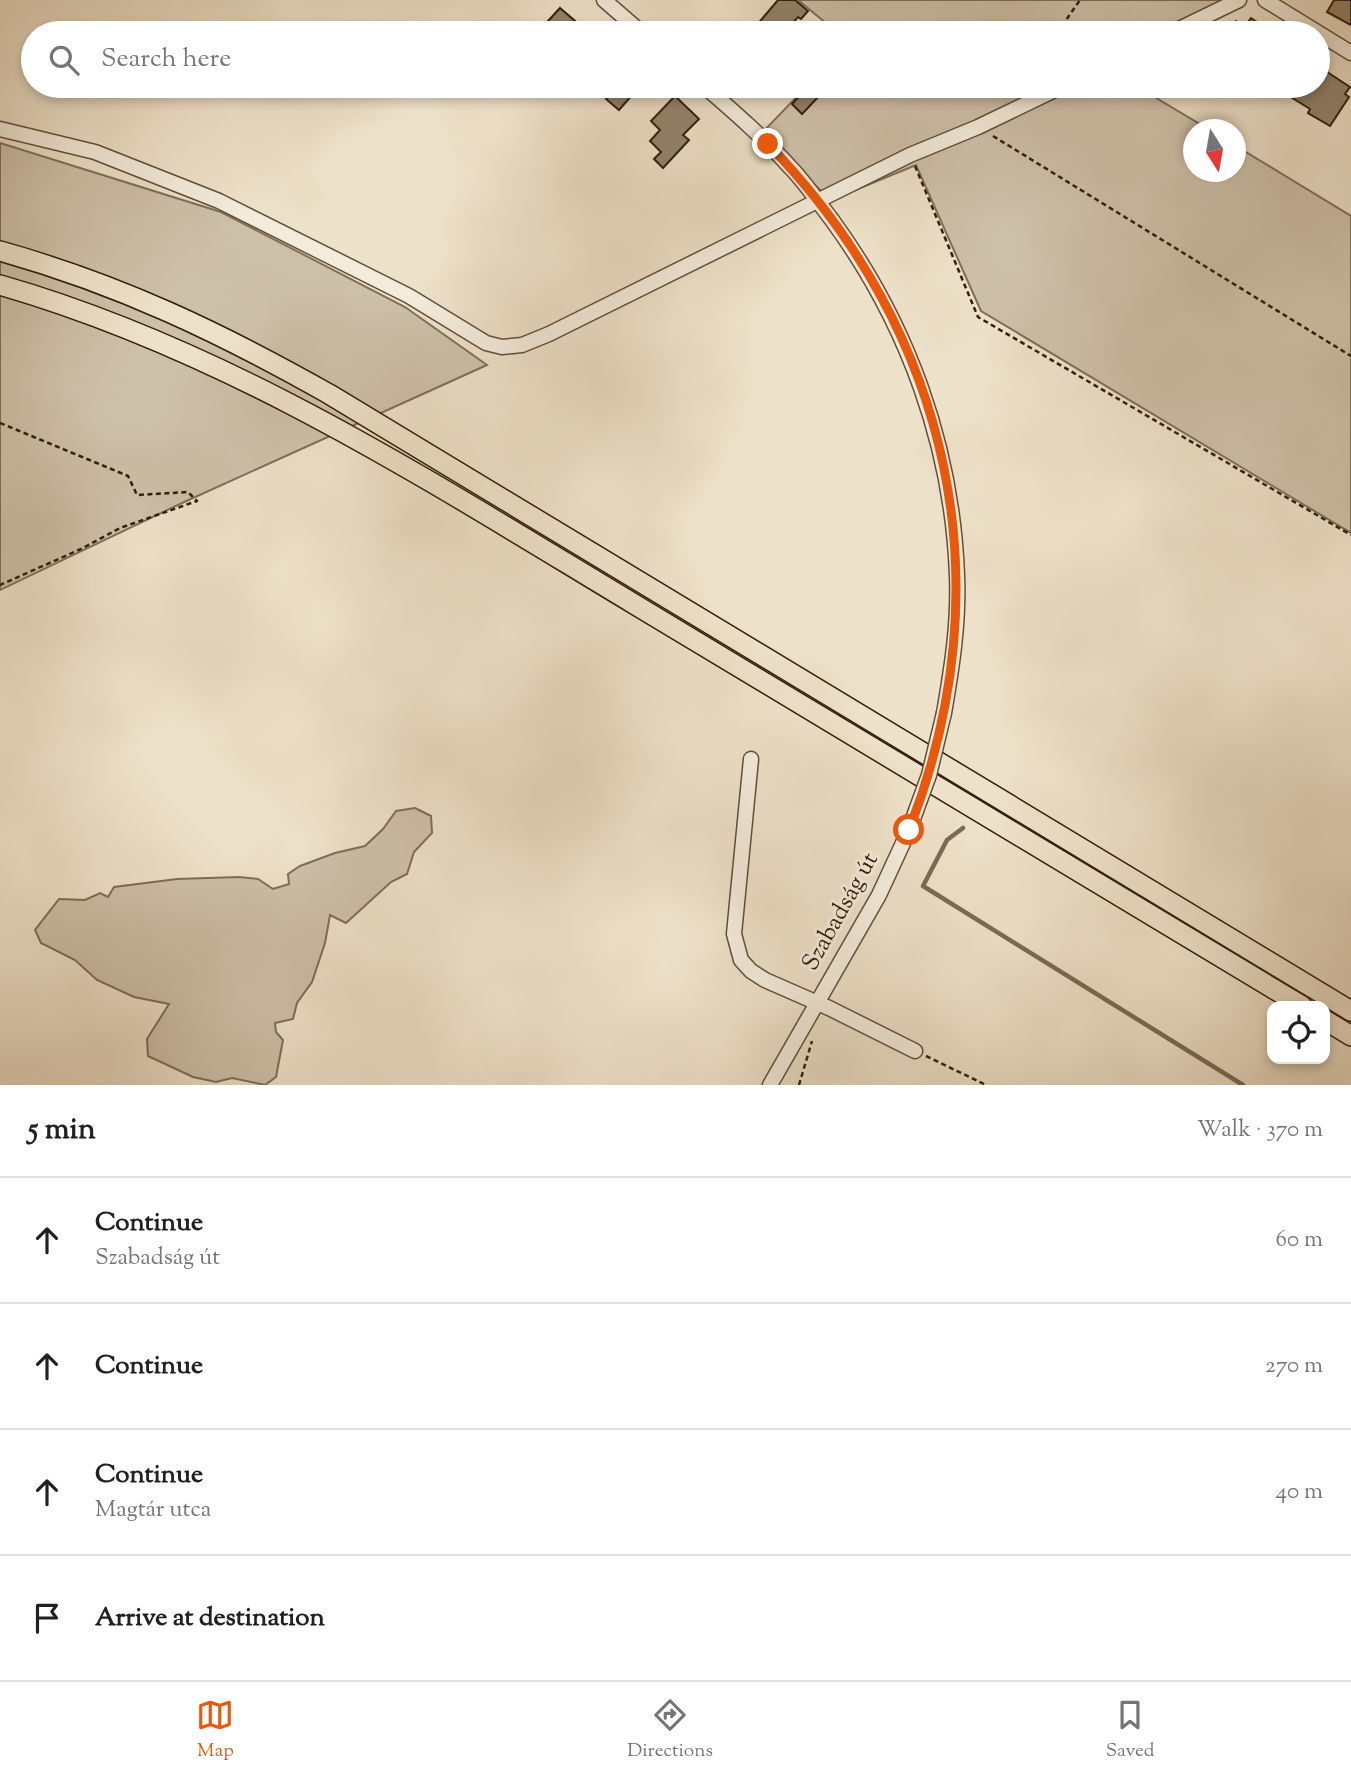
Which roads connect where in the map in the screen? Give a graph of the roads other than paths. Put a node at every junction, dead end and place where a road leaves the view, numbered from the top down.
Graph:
1 (604, 0) edge
2 (1239, 0) edge
3 (1265, 0) edge
4 (628, 21) edge
5 (1196, 21) edge
6 (1300, 21) edge
7 (1330, 39) edge
8 (1351, 52) edge
9 (717, 98) edge
10 (1038, 98) edge
11 (0, 129) edge
12 (818, 201) junction
13 (0, 251) edge
14 (0, 285) edge
15 (751, 759) dead end
16 (1294, 1001) edge
17 (817, 1002) junction
18 (1351, 1010) edge
19 (1330, 1023) edge
20 (1351, 1036) edge
21 (915, 1051) road end
22 (770, 1085) edge

1 - 4 street
2 - 5 street
3 - 6 street
7 - 8 street
9 - 12 street, Szabadság út
10 - 12 street
11 - 12 street
12 - 17 street, Szabadság út, bridge
13 - 18 highway
14 - 16 highway
15 - 17 street
17 - 21 street
17 - 22 street, Szabadság út
19 - 20 highway

